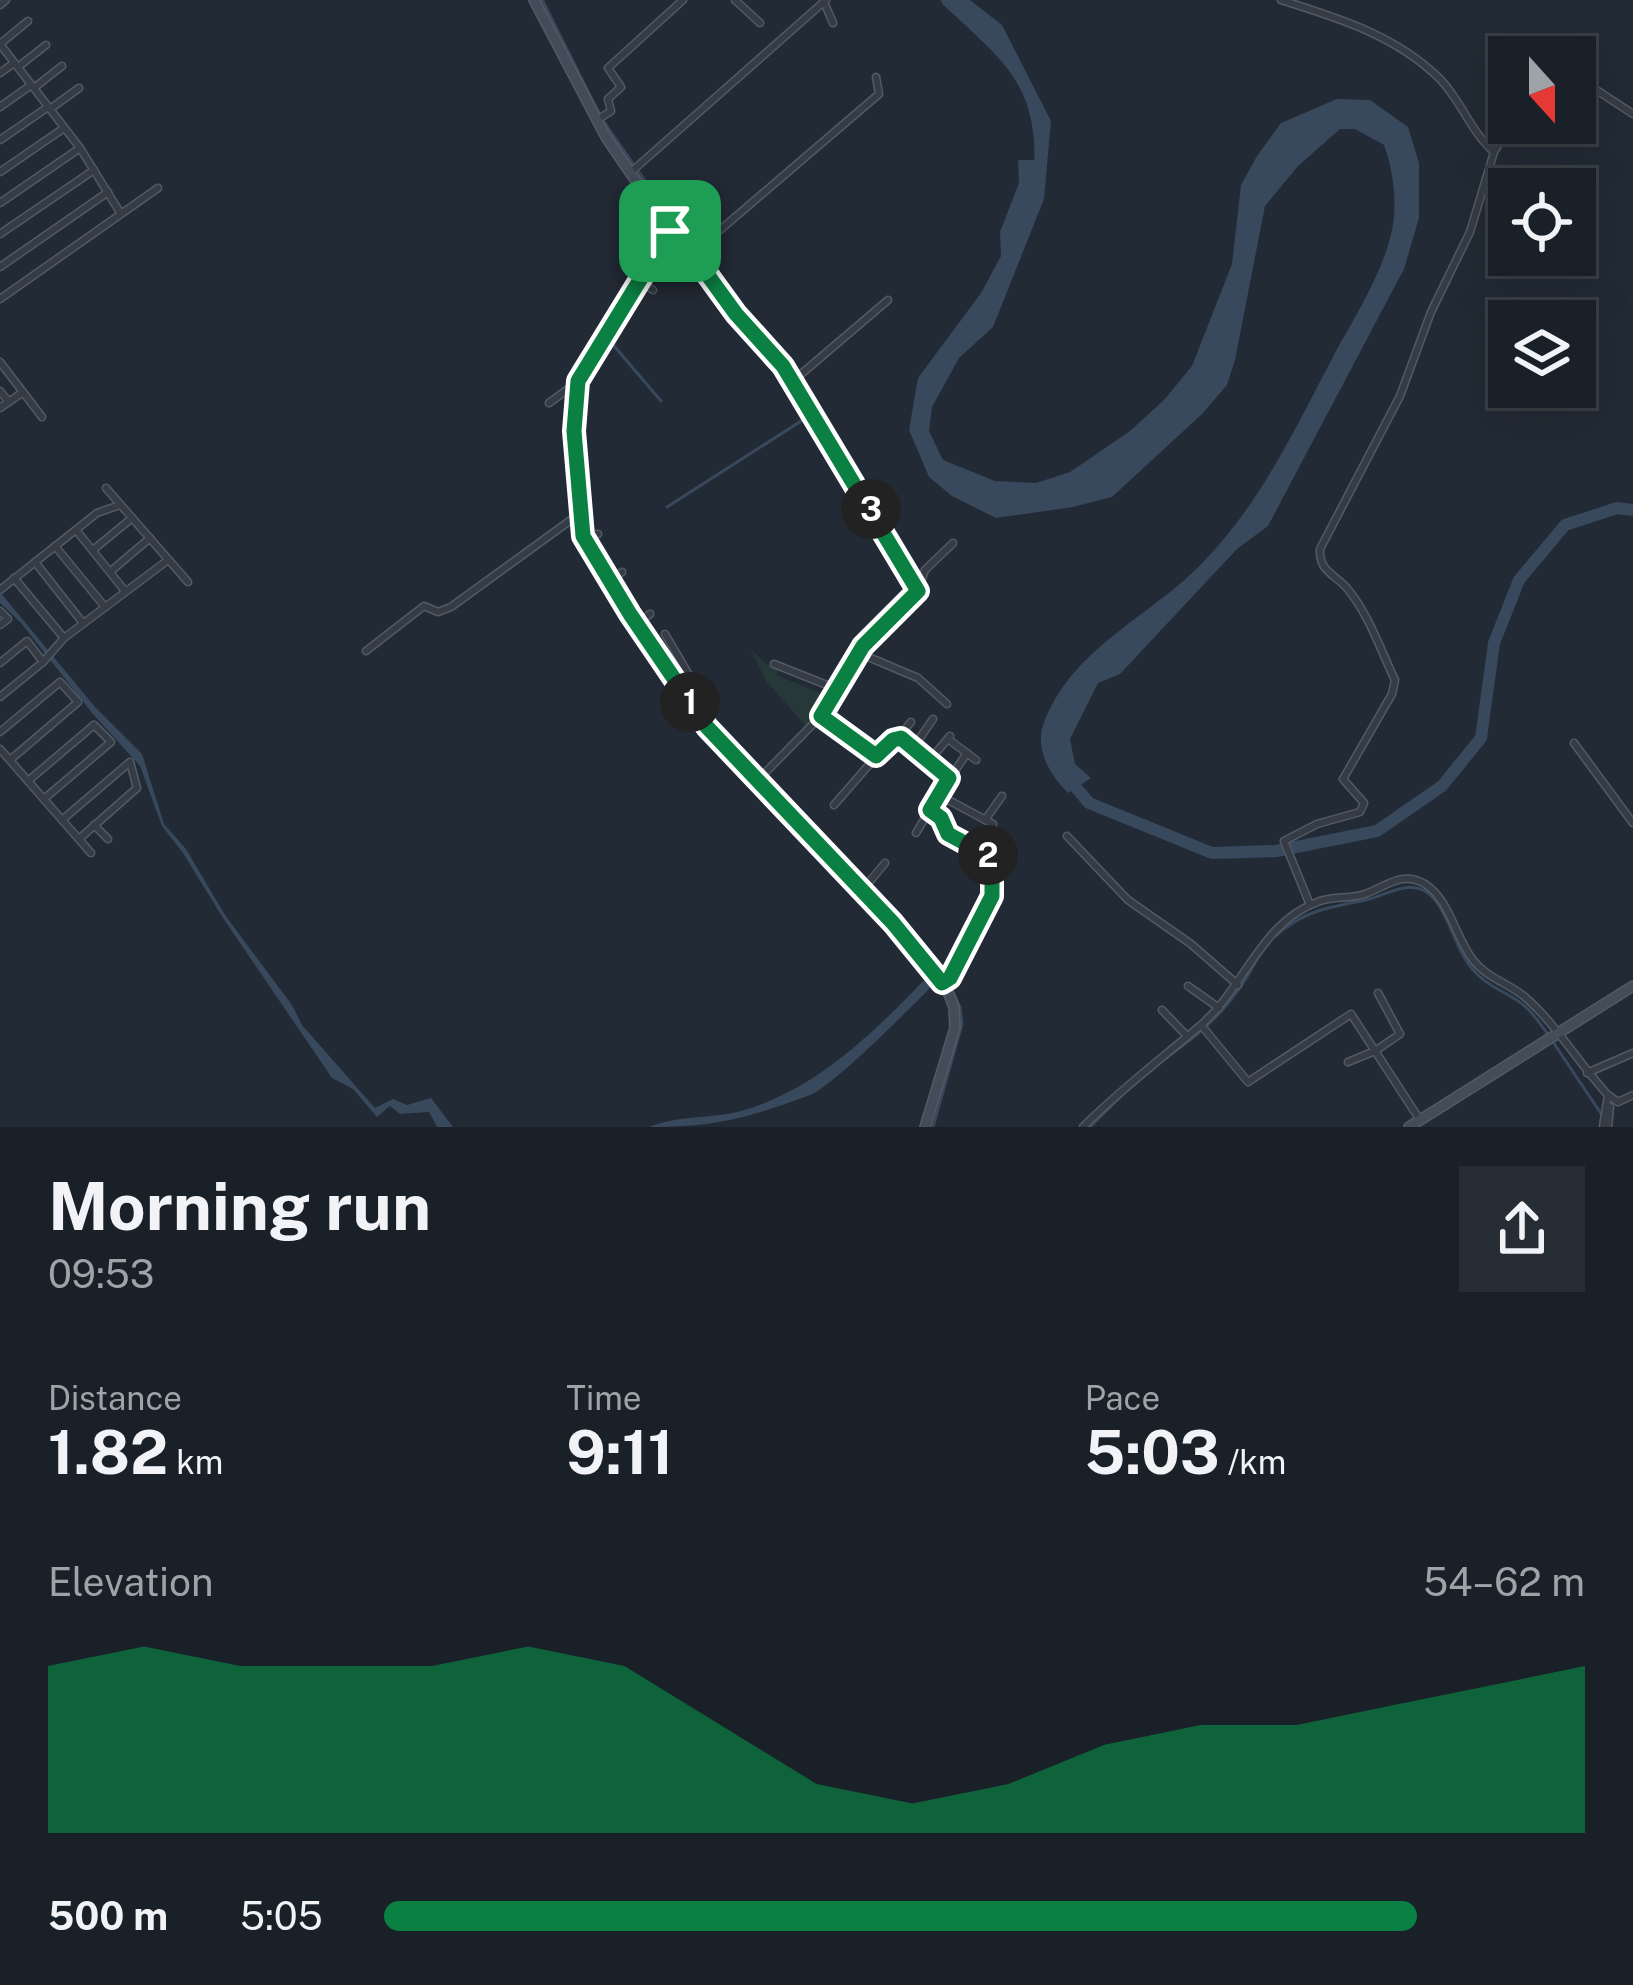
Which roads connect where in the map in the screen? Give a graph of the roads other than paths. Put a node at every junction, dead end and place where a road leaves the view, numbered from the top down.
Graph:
1 (534, 0) edge
2 (683, 0) edge
3 (735, 0) edge
4 (1282, 0) edge
5 (825, 1) edge
6 (28, 21) dead end
7 (760, 23) dead end
8 (832, 23) dead end
9 (0, 44) edge
10 (46, 45) dead end
11 (16, 65) junction
12 (62, 66) dead end
13 (0, 73) edge
14 (876, 77) dead end
15 (33, 86) junction
16 (79, 88) dead end
17 (1596, 90) edge
18 (602, 94) dead end
19 (589, 101) junction
20 (0, 107) edge
21 (49, 108) junction
22 (1633, 114) edge
23 (600, 119) junction
24 (64, 128) junction
25 (0, 140) edge
26 (1499, 144) edge
27 (80, 148) junction
28 (1494, 152) junction
29 (94, 170) junction
30 (634, 170) junction
31 (0, 172) edge
32 (158, 188) dead end
33 (108, 192) junction
34 (0, 203) edge
35 (122, 214) junction
36 (0, 235) edge
37 (676, 236) junction
38 (692, 254) junction
39 (0, 267) edge
40 (0, 298) edge
41 (888, 300) dead end
42 (0, 362) edge
43 (793, 381) junction
44 (578, 383) junction
45 (0, 391) edge
46 (23, 392) junction
47 (9, 402) junction
48 (549, 403) dead end
49 (0, 409) edge
50 (42, 417) dead end
51 (106, 488) dead end
52 (120, 505) junction
53 (579, 514) junction
54 (132, 518) junction
55 (76, 530) junction
56 (598, 534) dead end
57 (584, 536) junction
58 (149, 538) junction
59 (952, 543) dead end
60 (55, 546) junction
61 (93, 551) junction
62 (168, 560) junction
63 (35, 562) junction
64 (110, 572) junction
65 (14, 578) junction
66 (188, 582) dead end
67 (0, 590) edge
68 (125, 591) junction
69 (918, 591) junction
70 (105, 607) junction
71 (0, 611) edge
72 (83, 623) junction
73 (0, 625) edge
74 (665, 634) dead end
75 (64, 638) junction
76 (366, 651) dead end
77 (859, 653) junction
78 (43, 662) junction
79 (0, 663) edge
80 (774, 664) dead end
81 (683, 686) junction
82 (838, 689) junction
83 (0, 697) edge
84 (947, 704) dead end
85 (821, 716) junction
86 (933, 718) dead end
87 (911, 722) dead end
88 (0, 732) edge
89 (897, 739) junction
90 (1574, 743) dead end
91 (913, 748) junction
92 (0, 749) edge
93 (967, 753) junction
94 (876, 756) junction
95 (10, 760) junction
96 (976, 760) dead end
97 (929, 761) junction
98 (950, 778) dead end
99 (759, 779) junction
100 (28, 781) junction
101 (939, 794) junction
102 (1002, 796) dead end
103 (44, 799) junction
104 (834, 805) dead end
105 (930, 810) junction
106 (62, 820) junction
107 (1633, 823) edge
108 (94, 826) junction
109 (916, 833) dead end
110 (1067, 836) dead end
111 (79, 839) junction
112 (107, 839) dead end
113 (91, 853) dead end
114 (885, 863) dead end
115 (864, 889) junction
116 (1310, 905) junction
117 (943, 979) junction
118 (1238, 985) junction
119 (1188, 986) dead end
120 (1633, 986) edge
121 (1378, 993) dead end
122 (1219, 1008) junction
123 (1162, 1010) dead end
124 (1204, 1030) junction
125 (1557, 1033) junction
126 (1187, 1036) junction
127 (1375, 1051) junction
128 (1633, 1053) edge
129 (1348, 1062) dead end
130 (1587, 1073) junction
131 (1633, 1095) edge
132 (1609, 1097) junction
133 (1420, 1120) junction
134 (926, 1127) edge
135 (1084, 1127) edge
136 (1409, 1127) edge
137 (1608, 1127) edge

1 - 19 street
2 - 23 street
3 - 7 street
4 - 28 street
5 - 8 street
5 - 30 street
6 - 9 street
9 - 11 street
10 - 11 street
11 - 13 street
11 - 15 street
12 - 15 street
14 - 38 street
15 - 20 street
15 - 21 street
16 - 21 street
17 - 22 street
18 - 19 street
19 - 23 street
21 - 24 street
21 - 25 street
23 - 30 street
24 - 27 street
24 - 31 street
26 - 28 street
27 - 29 street
27 - 34 street
28 - 116 street
29 - 33 street
29 - 36 street
30 - 37 street
32 - 35 street
33 - 35 street
33 - 39 street
35 - 40 street
37 - 38 street
37 - 44 street
38 - 43 street
41 - 43 street
42 - 46 street
43 - 69 street
44 - 48 street
44 - 53 street
45 - 47 street
46 - 47 street
46 - 50 street
47 - 49 street
51 - 52 street
52 - 54 street
52 - 55 street
53 - 57 street
53 - 76 street
54 - 58 street
54 - 61 street
55 - 60 street
55 - 61 street
56 - 57 street
57 - 81 street
58 - 62 street
58 - 64 street
59 - 69 street
60 - 63 street
60 - 70 street
61 - 64 street
62 - 66 street
62 - 68 street
63 - 65 street
63 - 72 street
64 - 68 street
65 - 67 street
65 - 75 street
68 - 70 street
69 - 77 street
70 - 72 street
71 - 73 street
72 - 75 street
74 - 81 street
75 - 78 street
77 - 82 street
77 - 84 street
78 - 79 street
78 - 83 street
80 - 82 street
81 - 99 street
82 - 85 street
85 - 94 street
85 - 99 street
86 - 91 street
87 - 89 street
88 - 95 street
89 - 91 street
89 - 94 street
90 - 107 street
91 - 97 street
92 - 95 street
93 - 96 street
93 - 97 street
93 - 98 street
94 - 104 street
95 - 100 street
97 - 101 street
99 - 115 street
100 - 103 street
100 - 103 street
101 - 102 street
101 - 105 street
103 - 106 street
105 - 109 street
105 - 117 street
106 - 108 street
106 - 111 street
108 - 111 street
108 - 112 street
110 - 118 street
111 - 113 street
114 - 115 street
115 - 117 street
116 - 118 street
116 - 125 street
117 - 134 street
118 - 122 street
119 - 122 street
120 - 125 street
121 - 127 street
122 - 124 street
123 - 126 street
124 - 126 street
124 - 127 street
125 - 130 street
125 - 133 street
126 - 135 street
127 - 129 street
127 - 133 street
128 - 130 street
130 - 132 street
131 - 132 street
132 - 137 street
132 - 137 street
133 - 136 street

